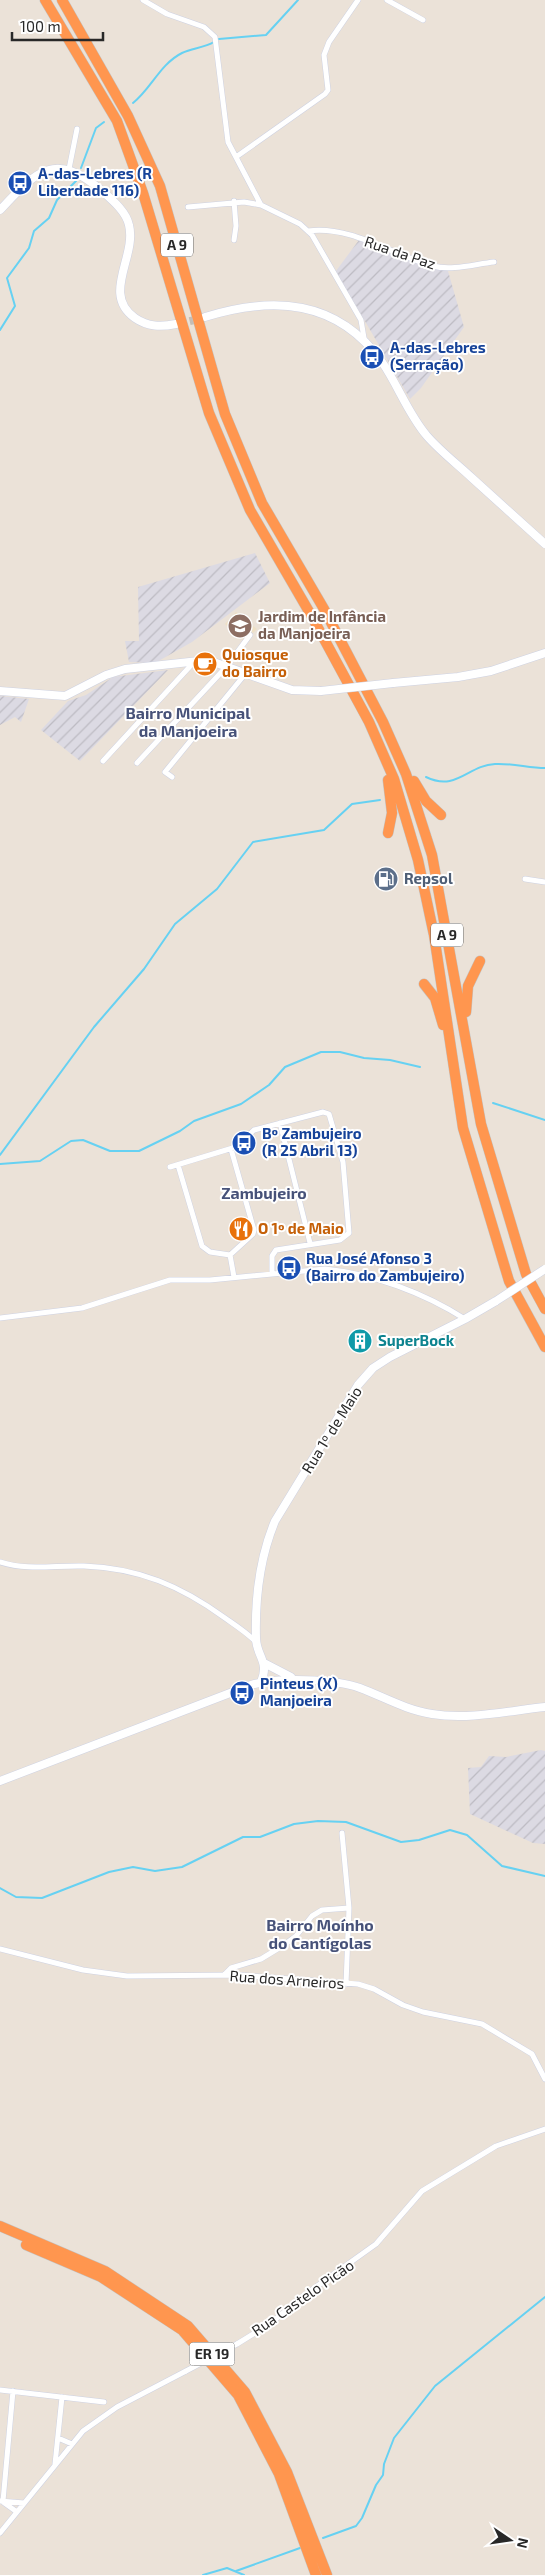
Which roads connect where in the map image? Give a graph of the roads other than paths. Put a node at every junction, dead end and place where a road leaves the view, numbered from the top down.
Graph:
1 (45, 0) edge
2 (62, 0) edge
3 (143, 0) edge
4 (358, 0) edge
5 (387, 0) edge
6 (423, 20) dead end
7 (77, 129) dead end
8 (236, 157) junction
9 (69, 169) junction
10 (234, 201) junction
11 (261, 205) junction
12 (188, 207) dead end
13 (0, 210) edge
14 (308, 231) junction
15 (234, 240) dead end
16 (494, 262) dead end
17 (205, 317) tunnel mouth
18 (176, 324) tunnel mouth
19 (364, 338) junction
20 (545, 544) edge
21 (250, 635) dead end
22 (545, 654) edge
23 (194, 662) junction
24 (227, 666) junction
25 (246, 673) junction
26 (0, 691) edge
27 (390, 738) junction
28 (381, 750) junction
29 (103, 761) dead end
30 (137, 763) dead end
31 (172, 777) dead end
32 (441, 815) dead end
33 (388, 833) dead end
34 (525, 879) dead end
35 (545, 882) edge
36 (480, 961) dead end
37 (424, 984) dead end
38 (454, 1064) junction
39 (471, 1067) junction
40 (280, 1123) junction
41 (231, 1149) junction
42 (178, 1165) junction
43 (170, 1167) dead end
44 (310, 1244) junction
45 (230, 1255) junction
46 (545, 1269) edge
47 (272, 1273) junction
48 (234, 1277) junction
49 (545, 1309) edge
50 (0, 1318) edge
51 (465, 1319) junction
52 (545, 1347) edge
53 (0, 1562) edge
54 (256, 1641) junction
55 (264, 1663) junction
56 (298, 1680) junction
57 (261, 1682) junction
58 (545, 1707) edge
59 (0, 1781) edge
60 (342, 1833) dead end
61 (349, 1908) junction
62 (0, 1949) edge
63 (224, 1975) junction
64 (346, 1984) junction
65 (545, 2079) edge
66 (545, 2129) edge
67 (0, 2226) edge
68 (0, 2234) edge
69 (0, 2390) edge
70 (13, 2391) junction
71 (62, 2397) junction
72 (104, 2402) dead end
73 (58, 2438) junction
74 (72, 2444) junction
75 (54, 2464) junction
76 (1, 2501) edge
77 (24, 2503) junction
78 (17, 2512) junction
79 (0, 2533) edge
80 (316, 2575) edge
81 (327, 2575) edge

1 - 28 highway, A 9
2 - 27 highway, A 9
3 - 8 street
4 - 8 street
5 - 6 street
7 - 9 street
8 - 11 street
9 - 13 street
9 - 18 street
10 - 11 street
10 - 12 street
10 - 15 street
11 - 14 street
14 - 16 street, Rua da Paz
14 - 19 street
17 - 19 street
19 - 20 street
21 - 24 street
22 - 25 street, bridge
23 - 24 street
23 - 26 street
23 - 29 street
24 - 25 street
24 - 30 street
25 - 31 street
27 - 32 highway
27 - 39 highway, A 9
28 - 33 highway
28 - 38 highway, A 9
34 - 35 street
36 - 39 highway
37 - 38 highway
38 - 52 highway, A 9
39 - 49 highway, A 9
40 - 41 street
40 - 44 street
40 - 44 street
41 - 42 street
41 - 45 street
42 - 43 street
42 - 45 street
44 - 47 street
45 - 48 street
46 - 51 street, Rua 1º de Maio, bridge
47 - 48 street
47 - 51 street
48 - 50 street
51 - 54 street, Rua 1º de Maio
53 - 54 street
54 - 55 street, Rua 1º de Maio
55 - 56 street
55 - 57 street, Rua 1º de Maio
56 - 57 street
56 - 58 street
57 - 59 street
60 - 61 street
61 - 63 street
61 - 64 street
62 - 63 street, Rua dos Arneiros
63 - 64 street, Rua dos Arneiros
64 - 65 street, Rua dos Arneiros
66 - 74 street, Rua Castelo Picão, bridge
67 - 81 highway, ER 19
68 - 80 highway, ER 19
69 - 70 street
70 - 71 street
70 - 76 street
71 - 72 street
71 - 73 street
73 - 74 street
73 - 75 street
74 - 75 street, Rua Castelo Picão
75 - 77 street, Rua Castelo Picão
76 - 77 street
76 - 78 street
77 - 78 street, Rua Castelo Picão
78 - 79 street, Rua Castelo Picão

